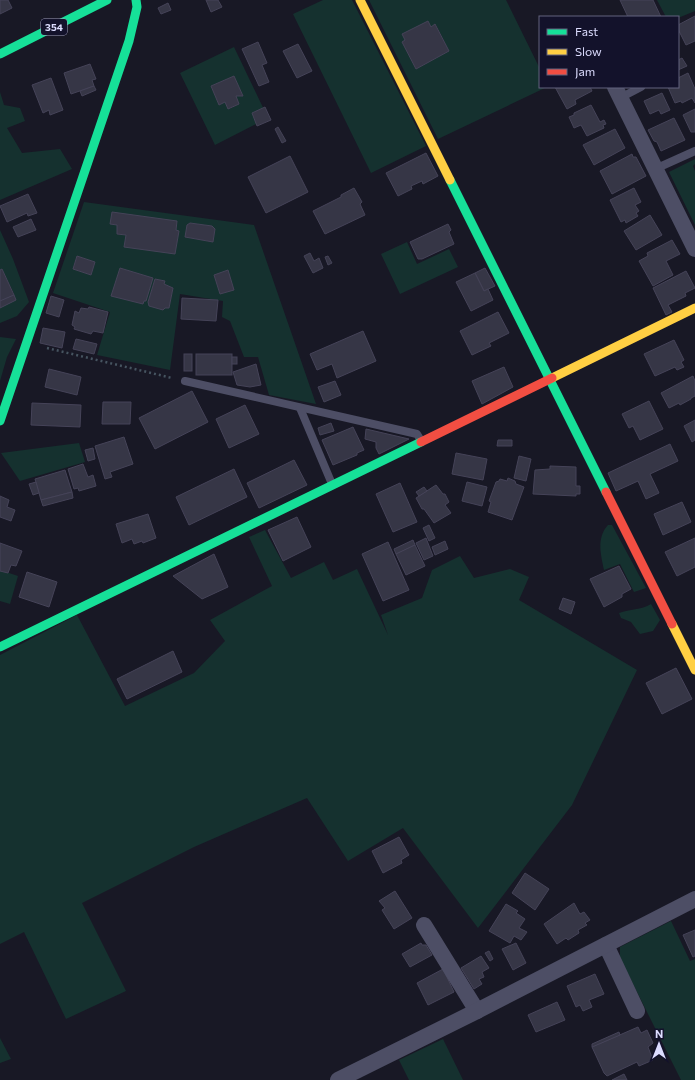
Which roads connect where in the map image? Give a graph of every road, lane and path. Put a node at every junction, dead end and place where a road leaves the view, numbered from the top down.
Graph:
1 (107, 0) edge
2 (136, 0) edge
3 (360, 0) edge
4 (0, 54) edge
5 (636, 88) edge
6 (617, 92) edge
7 (695, 151) edge
8 (656, 169) junction
9 (695, 249) edge
10 (695, 308) edge
11 (26, 343) junction
12 (550, 379) junction
13 (185, 380) joint
14 (300, 408) junction
15 (0, 421) edge
16 (421, 442) junction
17 (332, 485) junction
18 (0, 647) edge
19 (695, 670) edge
20 (695, 899) edge
21 (424, 924) dead end
22 (606, 945) junction
23 (477, 1011) junction
24 (637, 1011) dead end
25 (338, 1080) edge

1 - 4 main road, 354
2 - 11 main road
3 - 12 main road
5 - 6 lane
6 - 8 street
7 - 8 lane
8 - 9 street
10 - 12 main road
11 - 13 path
11 - 15 main road
12 - 16 main road
12 - 19 main road
13 - 14 lane
14 - 16 lane
14 - 17 lane
16 - 17 main road
17 - 18 main road
20 - 22 street
21 - 23 street
22 - 23 street
22 - 24 street
23 - 25 street

